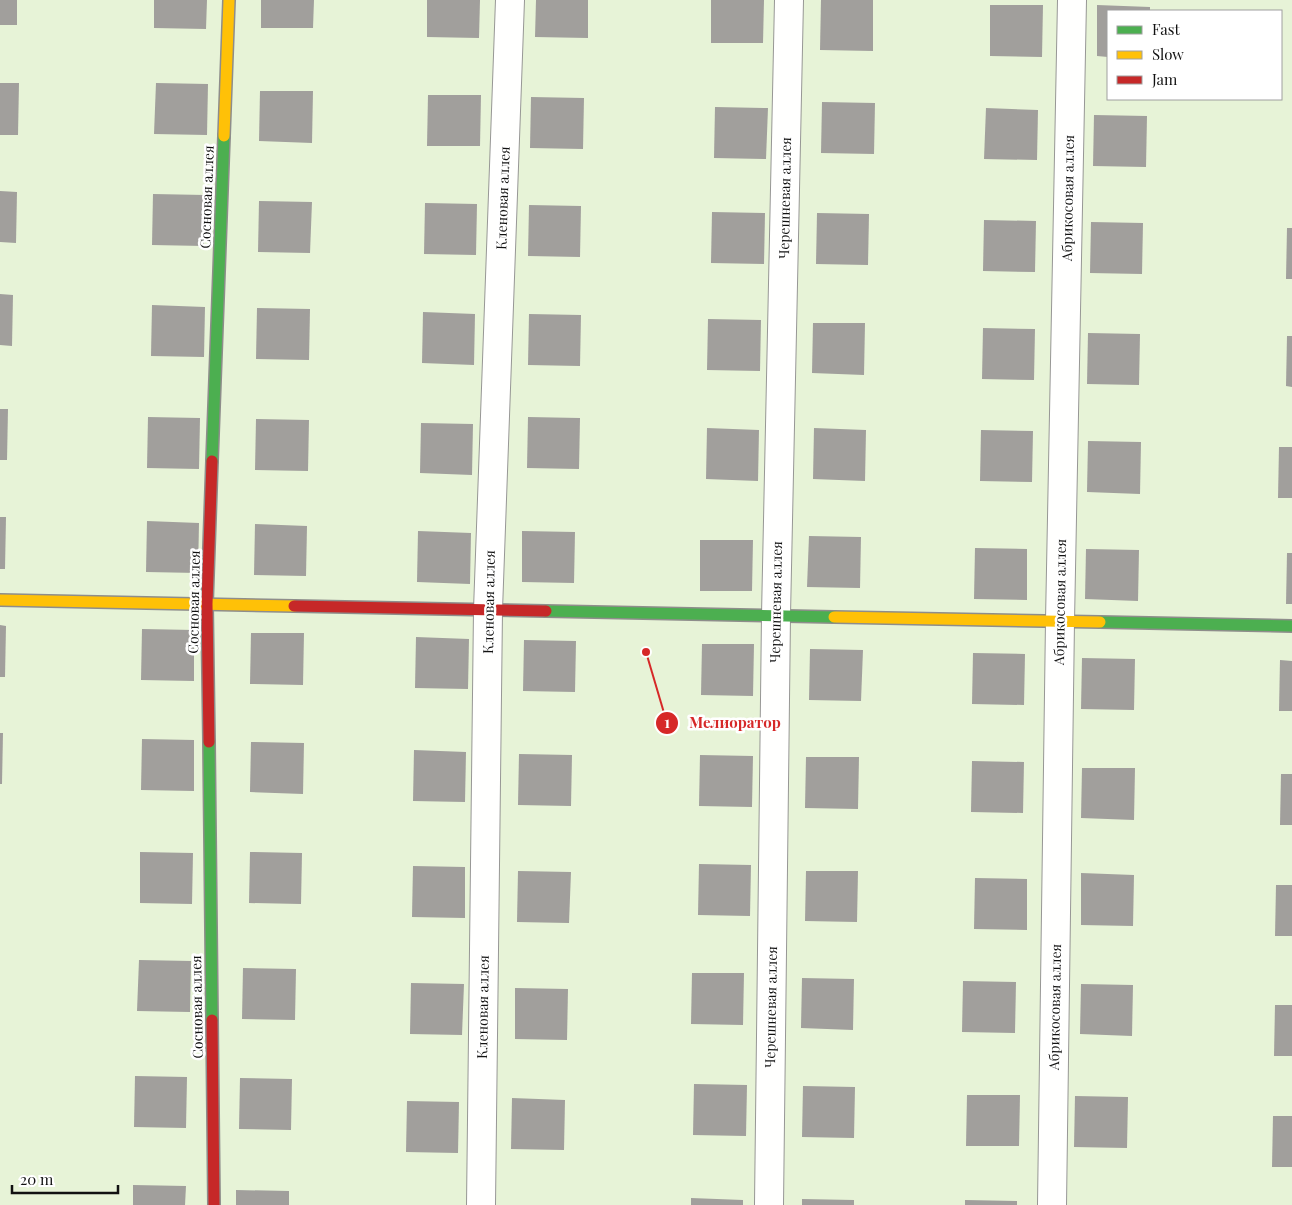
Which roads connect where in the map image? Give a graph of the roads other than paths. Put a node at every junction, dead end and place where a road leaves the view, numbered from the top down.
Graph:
1 (229, 0) edge
2 (510, 0) edge
3 (789, 0) edge
4 (1072, 0) edge
5 (0, 600) edge
6 (208, 604) junction
7 (488, 610) junction
8 (776, 616) junction
9 (1060, 621) junction
10 (1292, 626) edge
11 (214, 1205) edge
12 (481, 1205) edge
13 (768, 1205) edge
14 (1052, 1205) edge

1 - 6 street, Сосновая аллея
2 - 7 street, Кленовая аллея
3 - 8 street, Черешневая аллея
4 - 9 street, Абрикосовая аллея
5 - 6 street
6 - 7 street
6 - 11 street, Сосновая аллея
7 - 8 street
7 - 12 street, Кленовая аллея
8 - 9 street
8 - 13 street, Черешневая аллея
9 - 10 street
9 - 14 street, Абрикосовая аллея

